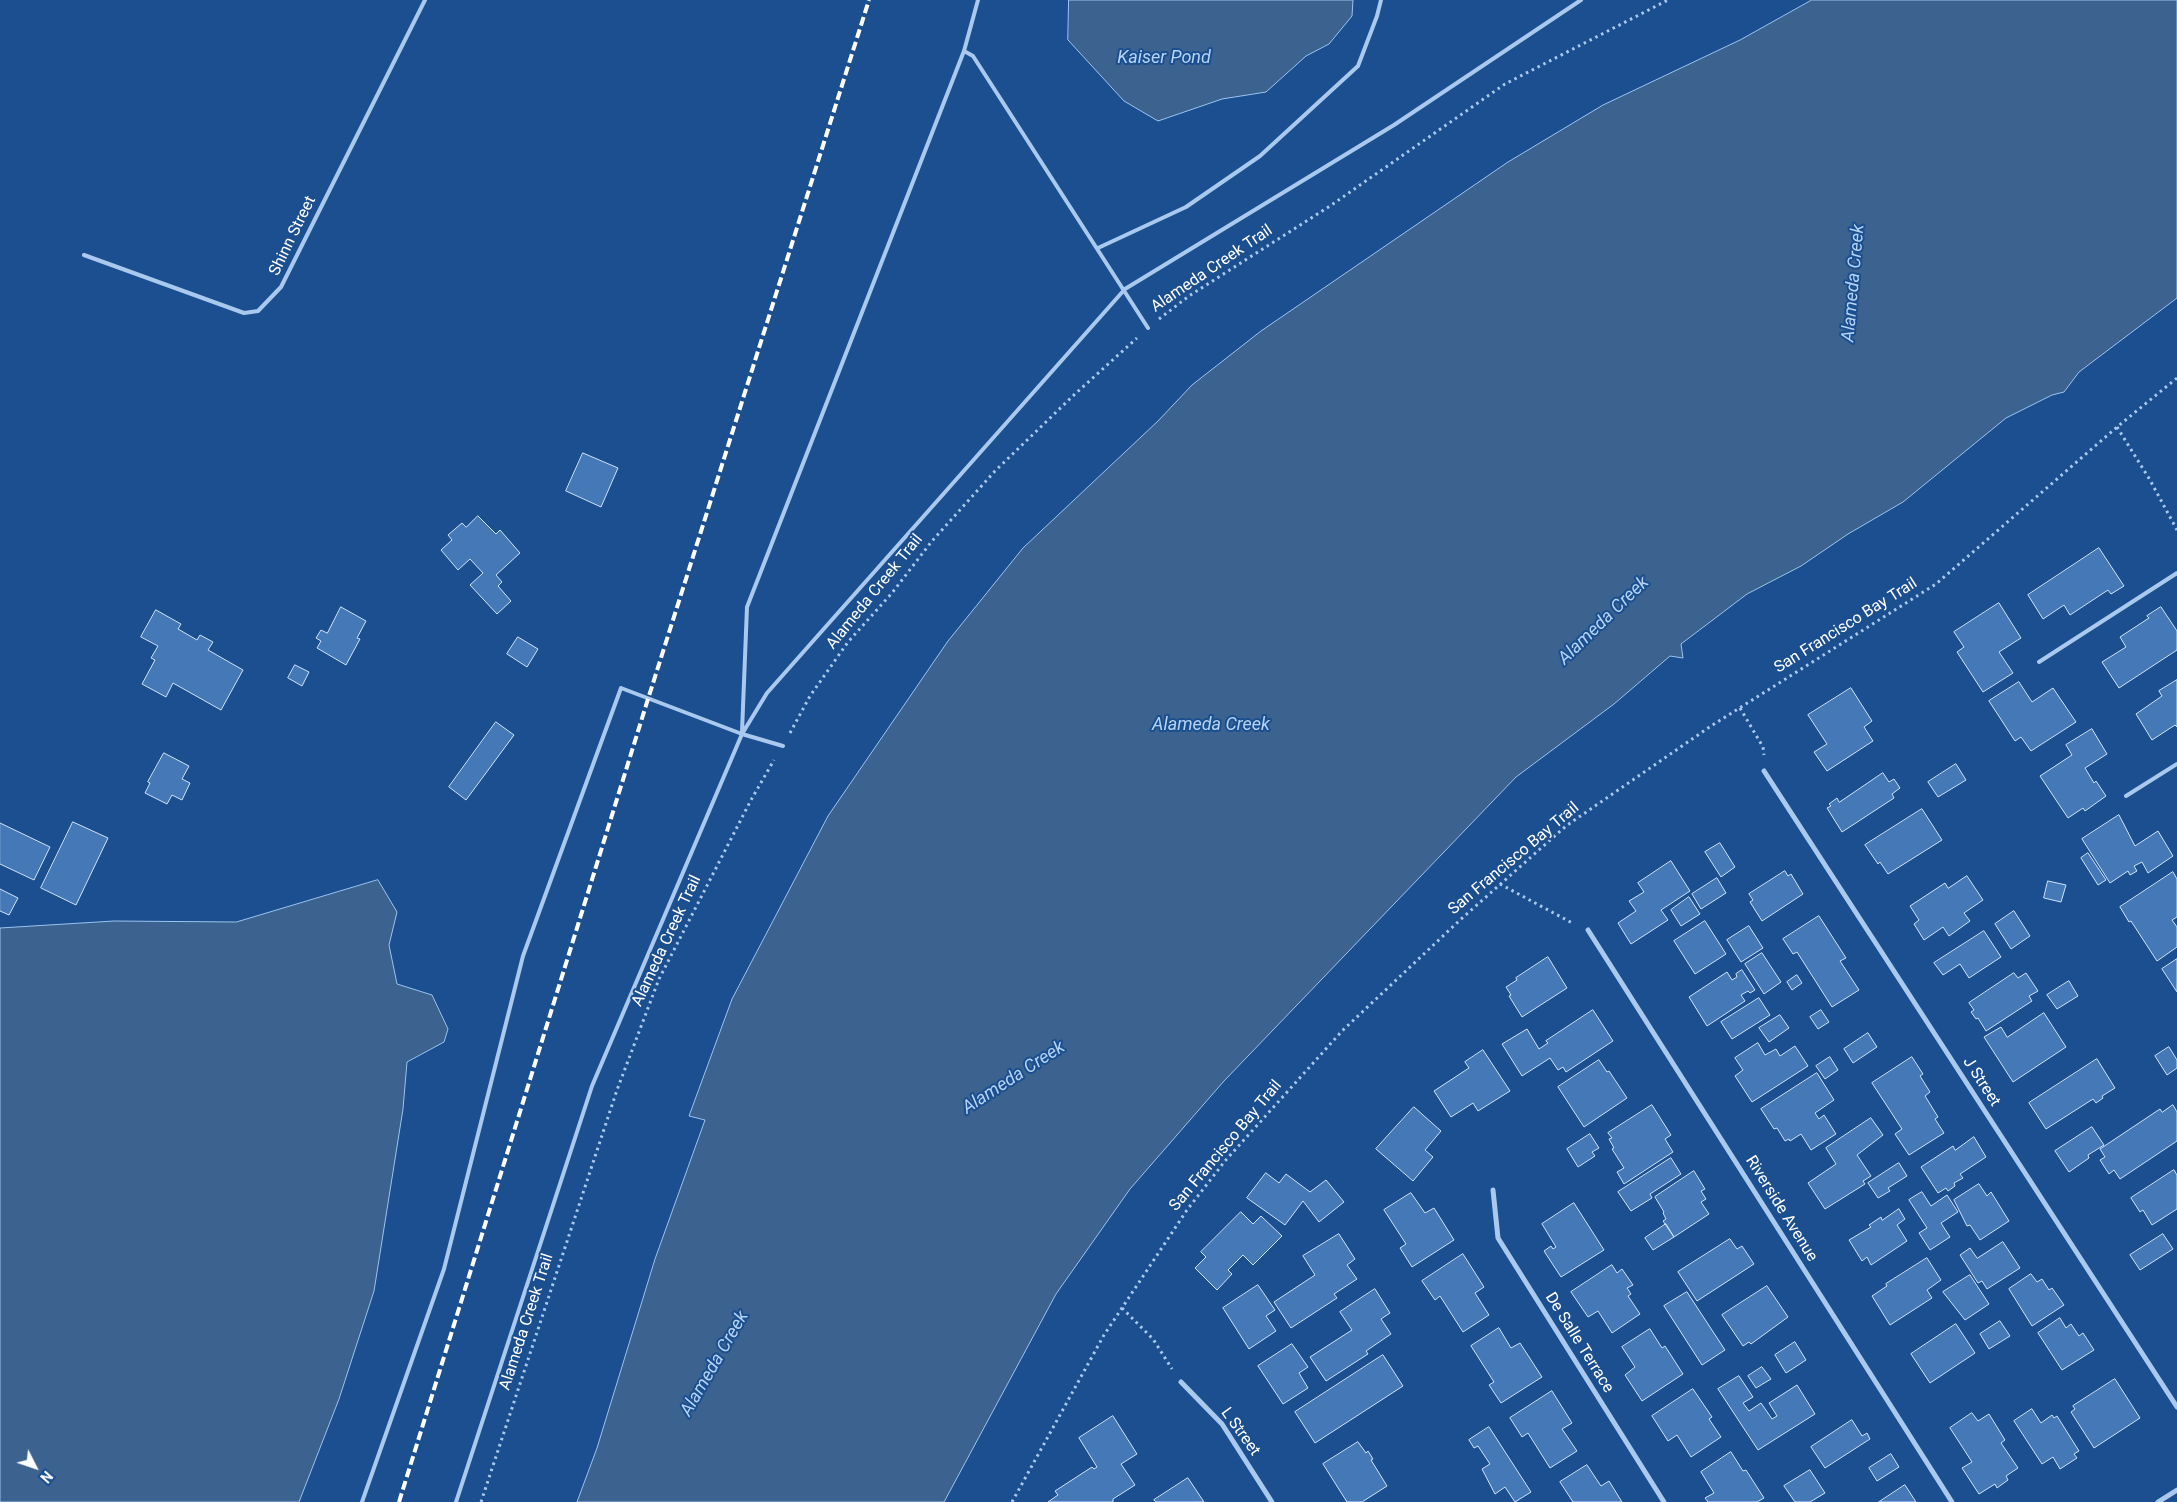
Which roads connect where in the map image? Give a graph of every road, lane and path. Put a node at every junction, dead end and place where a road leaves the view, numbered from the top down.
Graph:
1 (425, 0) edge
2 (978, 0) edge
3 (1381, 0) edge
4 (1581, 0) edge
5 (1668, 0) edge
6 (964, 51) junction
7 (1098, 248) junction
8 (84, 255) dead end
9 (1125, 289) junction
10 (1148, 328) junction
11 (2177, 378) edge
12 (2117, 427) junction
13 (2177, 530) edge
14 (2177, 573) edge
15 (2039, 662) dead end
16 (1740, 708) junction
17 (742, 734) junction
18 (783, 746) junction
19 (2177, 764) edge
20 (1764, 771) joint
21 (2126, 796) dead end
22 (1500, 884) junction
23 (1588, 930) joint
24 (1493, 1190) dead end
25 (1122, 1308) junction
26 (1181, 1382) joint
27 (2177, 1407) edge
28 (2177, 1490) edge
29 (362, 1502) edge
30 (456, 1502) edge
31 (481, 1502) edge
32 (1012, 1502) edge
33 (1272, 1502) edge
34 (1664, 1502) edge
35 (1952, 1502) edge
36 (2158, 1502) edge

1 - 8 lane, Shinn Street
2 - 6 lane
3 - 7 lane
4 - 9 lane
5 - 10 path, Alameda Creek Trail
6 - 7 lane
6 - 17 lane
7 - 9 lane
9 - 10 lane
9 - 17 lane
10 - 18 path, Alameda Creek Trail
11 - 12 path, San Francisco Bay Trail
12 - 13 path
12 - 16 path, San Francisco Bay Trail
14 - 15 lane
16 - 20 path
16 - 22 path, San Francisco Bay Trail
17 - 18 lane
17 - 29 lane
17 - 30 lane
18 - 31 path, Alameda Creek Trail
19 - 21 lane
20 - 27 street, J Street
22 - 23 path
22 - 25 path, San Francisco Bay Trail
23 - 35 street, Riverside Avenue
24 - 34 street, De Salle Terrace
25 - 26 path
25 - 32 path, San Francisco Bay Trail
26 - 33 street, L Street
28 - 36 street

